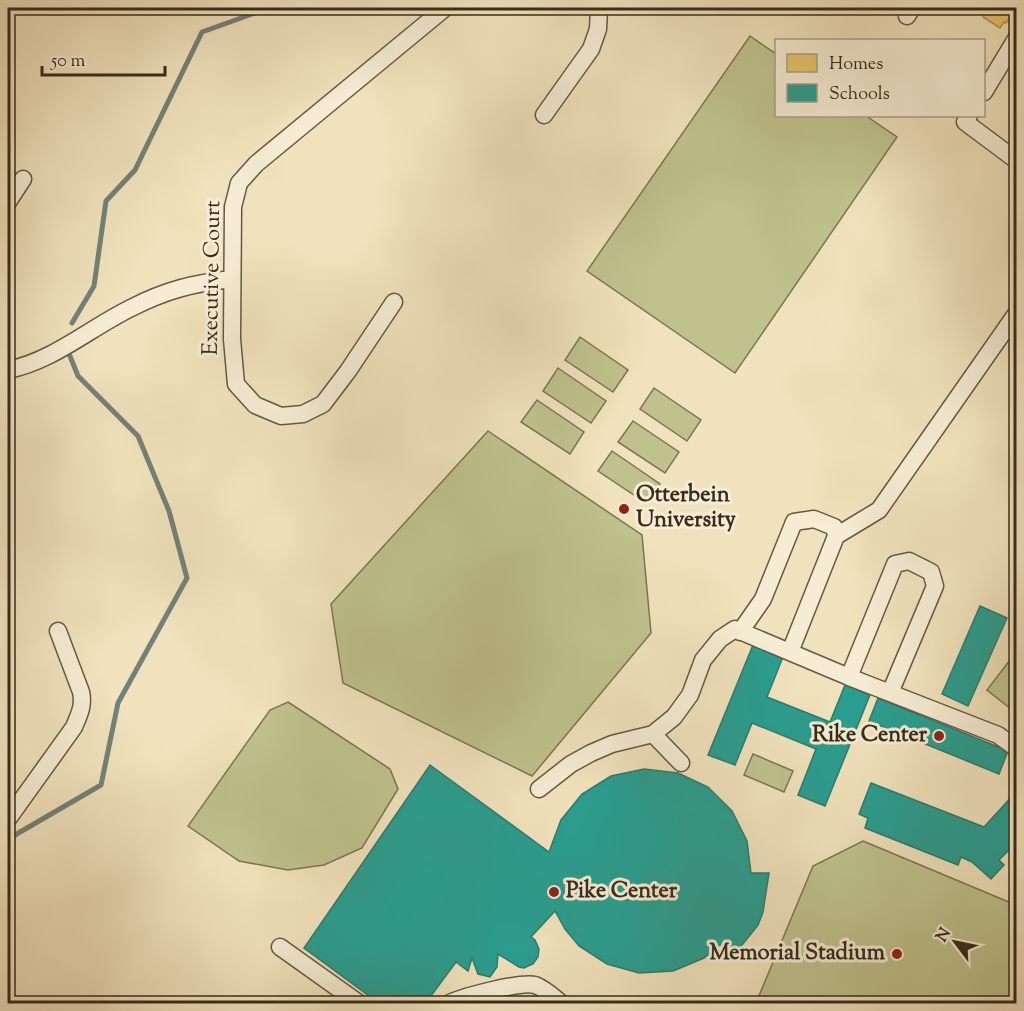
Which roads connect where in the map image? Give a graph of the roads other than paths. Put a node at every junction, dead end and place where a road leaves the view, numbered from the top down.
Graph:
1 (445, 8) edge
2 (599, 8) edge
3 (1017, 39) edge
4 (985, 90) edge
5 (544, 115) dead end
6 (967, 119) edge
7 (1017, 160) edge
8 (23, 180) dead end
9 (8, 202) edge
10 (232, 279) junction
11 (394, 302) dead end
12 (1017, 314) edge
13 (8, 370) edge
14 (837, 536) junction
15 (58, 631) dead end
16 (740, 632) junction
17 (790, 652) junction
18 (849, 677) junction
19 (890, 693) junction
20 (653, 734) junction
21 (1017, 748) edge
22 (681, 763) dead end
23 (539, 789) dead end
24 (8, 819) edge
25 (280, 947) dead end
26 (507, 987) junction
27 (360, 1004) edge
28 (448, 1004) edge
29 (498, 1004) edge
30 (562, 1004) edge

1 - 10 street, Executive Court
2 - 5 street
3 - 4 street
6 - 7 street
8 - 9 street
10 - 11 street, Executive Court
10 - 13 street
12 - 14 street
14 - 16 street
14 - 17 street
15 - 24 street
16 - 17 street
16 - 20 street
17 - 18 street
18 - 19 street
18 - 19 street
19 - 21 street
20 - 22 street
20 - 23 street
25 - 27 street
26 - 28 street
26 - 29 street
26 - 30 street

